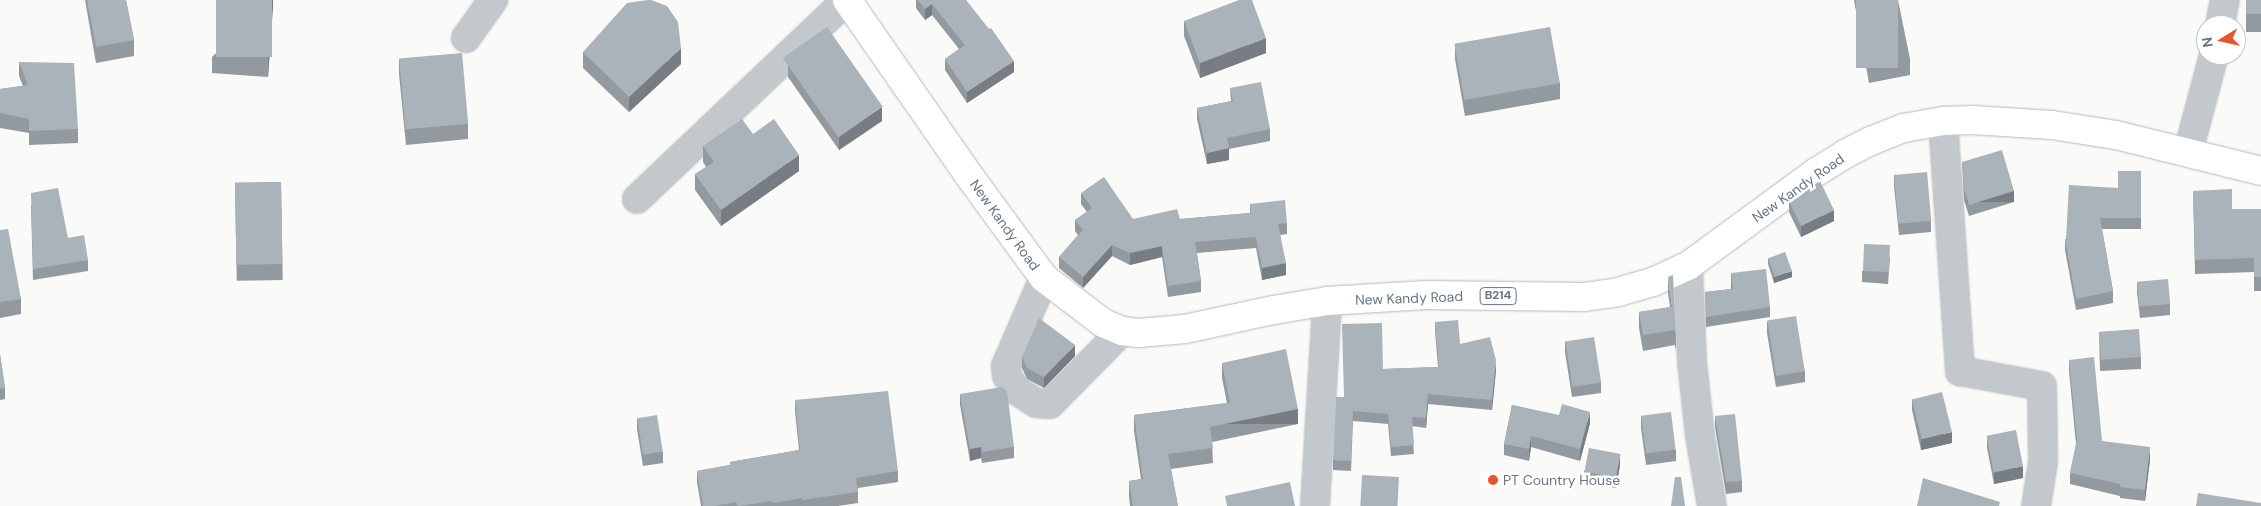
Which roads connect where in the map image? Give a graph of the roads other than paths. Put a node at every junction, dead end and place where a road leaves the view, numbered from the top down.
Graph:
1 (493, 0) edge
2 (847, 0) edge
3 (2225, 0) edge
4 (2222, 15) edge
5 (466, 38) dead end
6 (2211, 65) edge
7 (1944, 121) junction
8 (2188, 152) junction
9 (2261, 172) edge
10 (637, 199) dead end
11 (1688, 266) junction
12 (1044, 278) junction
13 (1327, 301) junction
14 (1122, 331) junction
15 (1315, 506) edge
16 (1712, 506) edge
17 (2036, 506) edge

1 - 5 street
2 - 10 street
2 - 12 main road, New Kandy Road / B214
3 - 4 street
6 - 8 street
7 - 8 main road, New Kandy Road / B214
7 - 11 main road, New Kandy Road / B214
7 - 17 street
8 - 9 main road, New Kandy Road / B214
11 - 13 main road, New Kandy Road / B214
11 - 16 street
12 - 14 main road, New Kandy Road / B214
12 - 14 street
13 - 14 main road, New Kandy Road / B214
13 - 15 street

